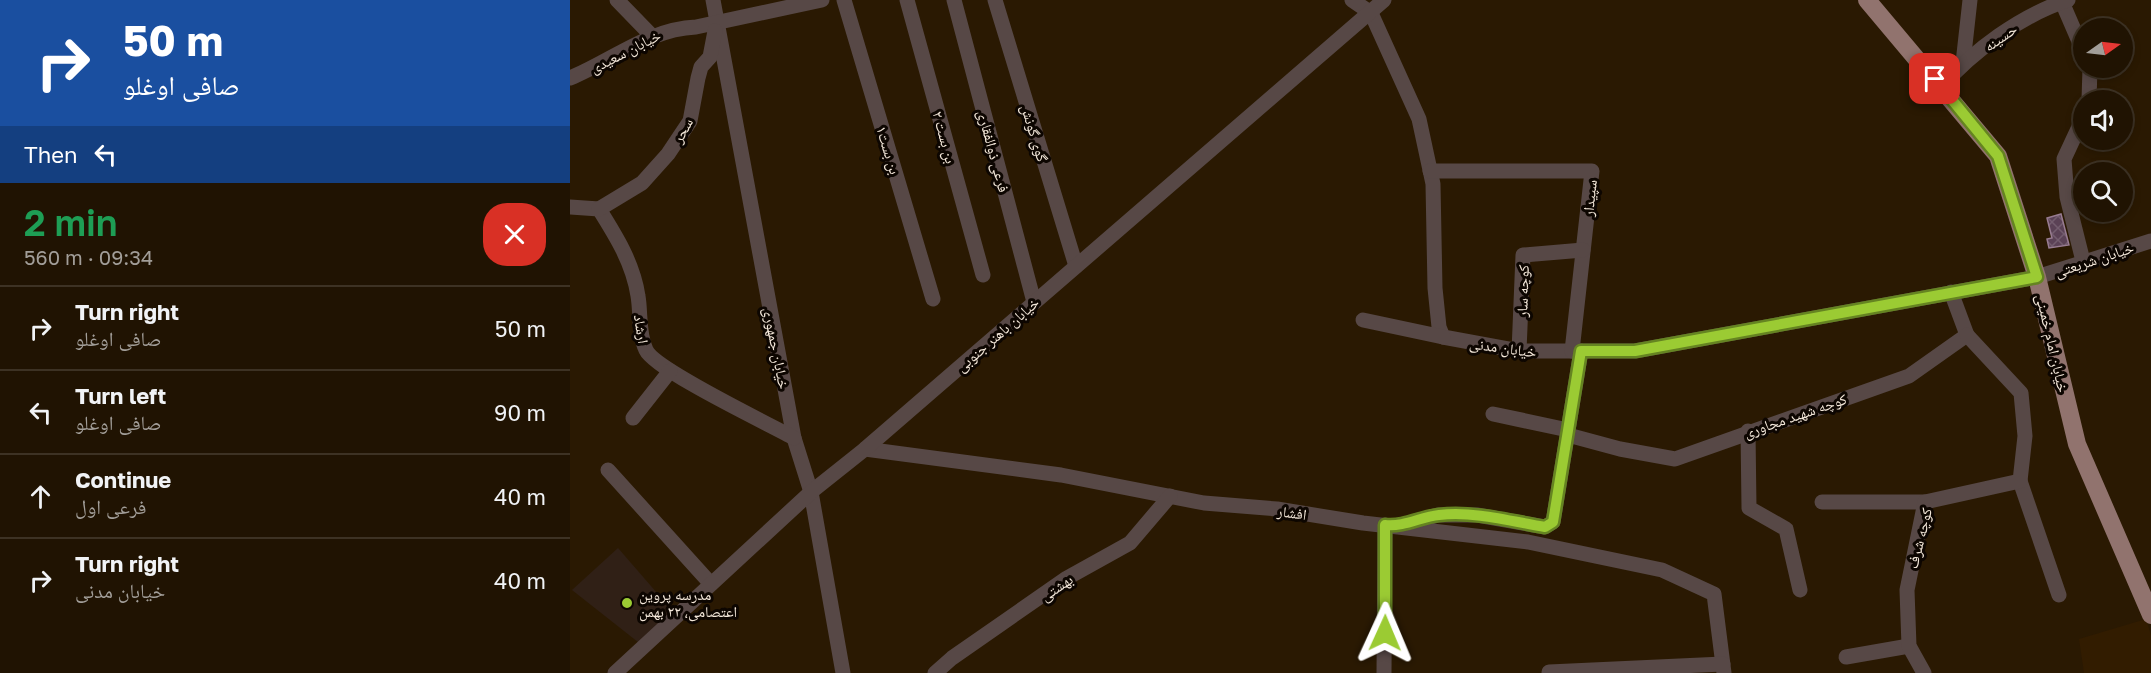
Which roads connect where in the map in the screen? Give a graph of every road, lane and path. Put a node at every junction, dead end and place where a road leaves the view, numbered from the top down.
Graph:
1 (617, 0) edge
2 (713, 0) edge
3 (822, 0) edge
4 (844, 0) edge
5 (907, 0) edge
6 (954, 0) edge
7 (995, 0) edge
8 (1352, 0) edge
9 (1384, 0) edge
10 (1867, 0) edge
11 (1970, 0) edge
12 (2026, 0) edge
13 (2065, 1) edge
14 (2040, 9) junction
15 (1371, 13) junction
16 (717, 22) junction
17 (2073, 23) edge
18 (651, 35) junction
19 (1963, 63) junction
20 (570, 78) edge
21 (1940, 88) junction
22 (2073, 140) edge
23 (1430, 171) junction
24 (570, 207) edge
25 (599, 208) junction
26 (2151, 241) edge
27 (1583, 250) junction
28 (2083, 261) junction
29 (1076, 266) junction
30 (983, 275) dead end
31 (2037, 277) junction
32 (1951, 292) junction
33 (933, 299) dead end
34 (1034, 302) junction
35 (1363, 320) dead end
36 (1967, 335) junction
37 (1443, 337) junction
38 (1519, 351) junction
39 (1576, 351) junction
40 (670, 371) junction
41 (1493, 414) dead end
42 (633, 418) dead end
43 (1748, 431) junction
44 (1568, 433) junction
45 (794, 438) junction
46 (865, 449) junction
47 (608, 470) dead end
48 (2020, 481) junction
49 (811, 492) junction
50 (1170, 496) junction
51 (1822, 502) dead end
52 (1925, 502) junction
53 (1391, 526) junction
54 (711, 584) junction
55 (1800, 590) dead end
56 (2059, 595) dead end
57 (2149, 607) edge
58 (1909, 646) junction
59 (1846, 657) dead end
60 (1724, 668) edge
61 (1549, 672) edge
62 (615, 673) edge
63 (843, 673) edge
64 (935, 673) edge
65 (1384, 673) edge
66 (1924, 673) edge

1 - 18 street
2 - 16 street, خیابان جمهوری
3 - 16 street, خیابان سعیدی
4 - 33 street, بن بست۱
5 - 30 street, بن بست ۲
6 - 34 street, فرعی ذوالفقاری
7 - 29 street, گوی گونش
8 - 15 street
9 - 15 street, خیابان باهنر جنوبی
10 - 21 main road, خیابان امام خمینی
11 - 19 street
12 - 14 street
13 - 14 street, حسینه
13 - 17 street
14 - 19 street, حسینه
15 - 23 street
15 - 29 street, خیابان باهنر جنوبی
16 - 18 street, خیابان سعیدی
16 - 25 street, سحر
16 - 45 street, خیابان جمهوری
18 - 20 street, خیابان سعیدی
19 - 21 street, حسینه
21 - 31 main road, خیابان امام خمینی
22 - 28 street
23 - 27 street, سپیدار
23 - 37 street
24 - 25 street
25 - 40 street, ارشاد
26 - 28 street, خیابان شریعتی
27 - 38 street, کوچه سار
27 - 39 street, سپیدار
28 - 31 street, خیابان شریعتی
29 - 34 street, خیابان باهنر جنوبی
31 - 32 street, خیابان مدنی
31 - 57 main road, خیابان امام خمینی
32 - 36 street
32 - 39 street, خیابان مدنی
34 - 46 street, خیابان باهنر جنوبی
35 - 37 street, خیابان مدنی
36 - 43 street, کوچه شهید مجاوری
36 - 48 street
37 - 38 street, خیابان مدنی
38 - 39 street, خیابان مدنی
39 - 44 street, سپیدار
40 - 42 street
40 - 45 street, ارشاد
41 - 44 street, کوچه شهید مجاوری
43 - 44 street, کوچه شهید مجاوری
43 - 55 street
44 - 53 street, سپیدار
45 - 49 street, خیابان جمهوری
46 - 49 street, خیابان باهنر جنوبی
46 - 50 street, افشار
47 - 54 street
48 - 52 street, کوچه شرف
48 - 56 street
49 - 54 street, خیابان باهنر جنوبی
49 - 63 street, خیابان جمهوری
50 - 53 street, افشار
50 - 64 street, بهشتی
51 - 52 street
52 - 58 street, کوچه شرف
53 - 60 street, افشار
53 - 65 street
54 - 62 street, خیابان باهنر جنوبی
58 - 59 street
58 - 66 street, کوچه شرف
60 - 61 street

